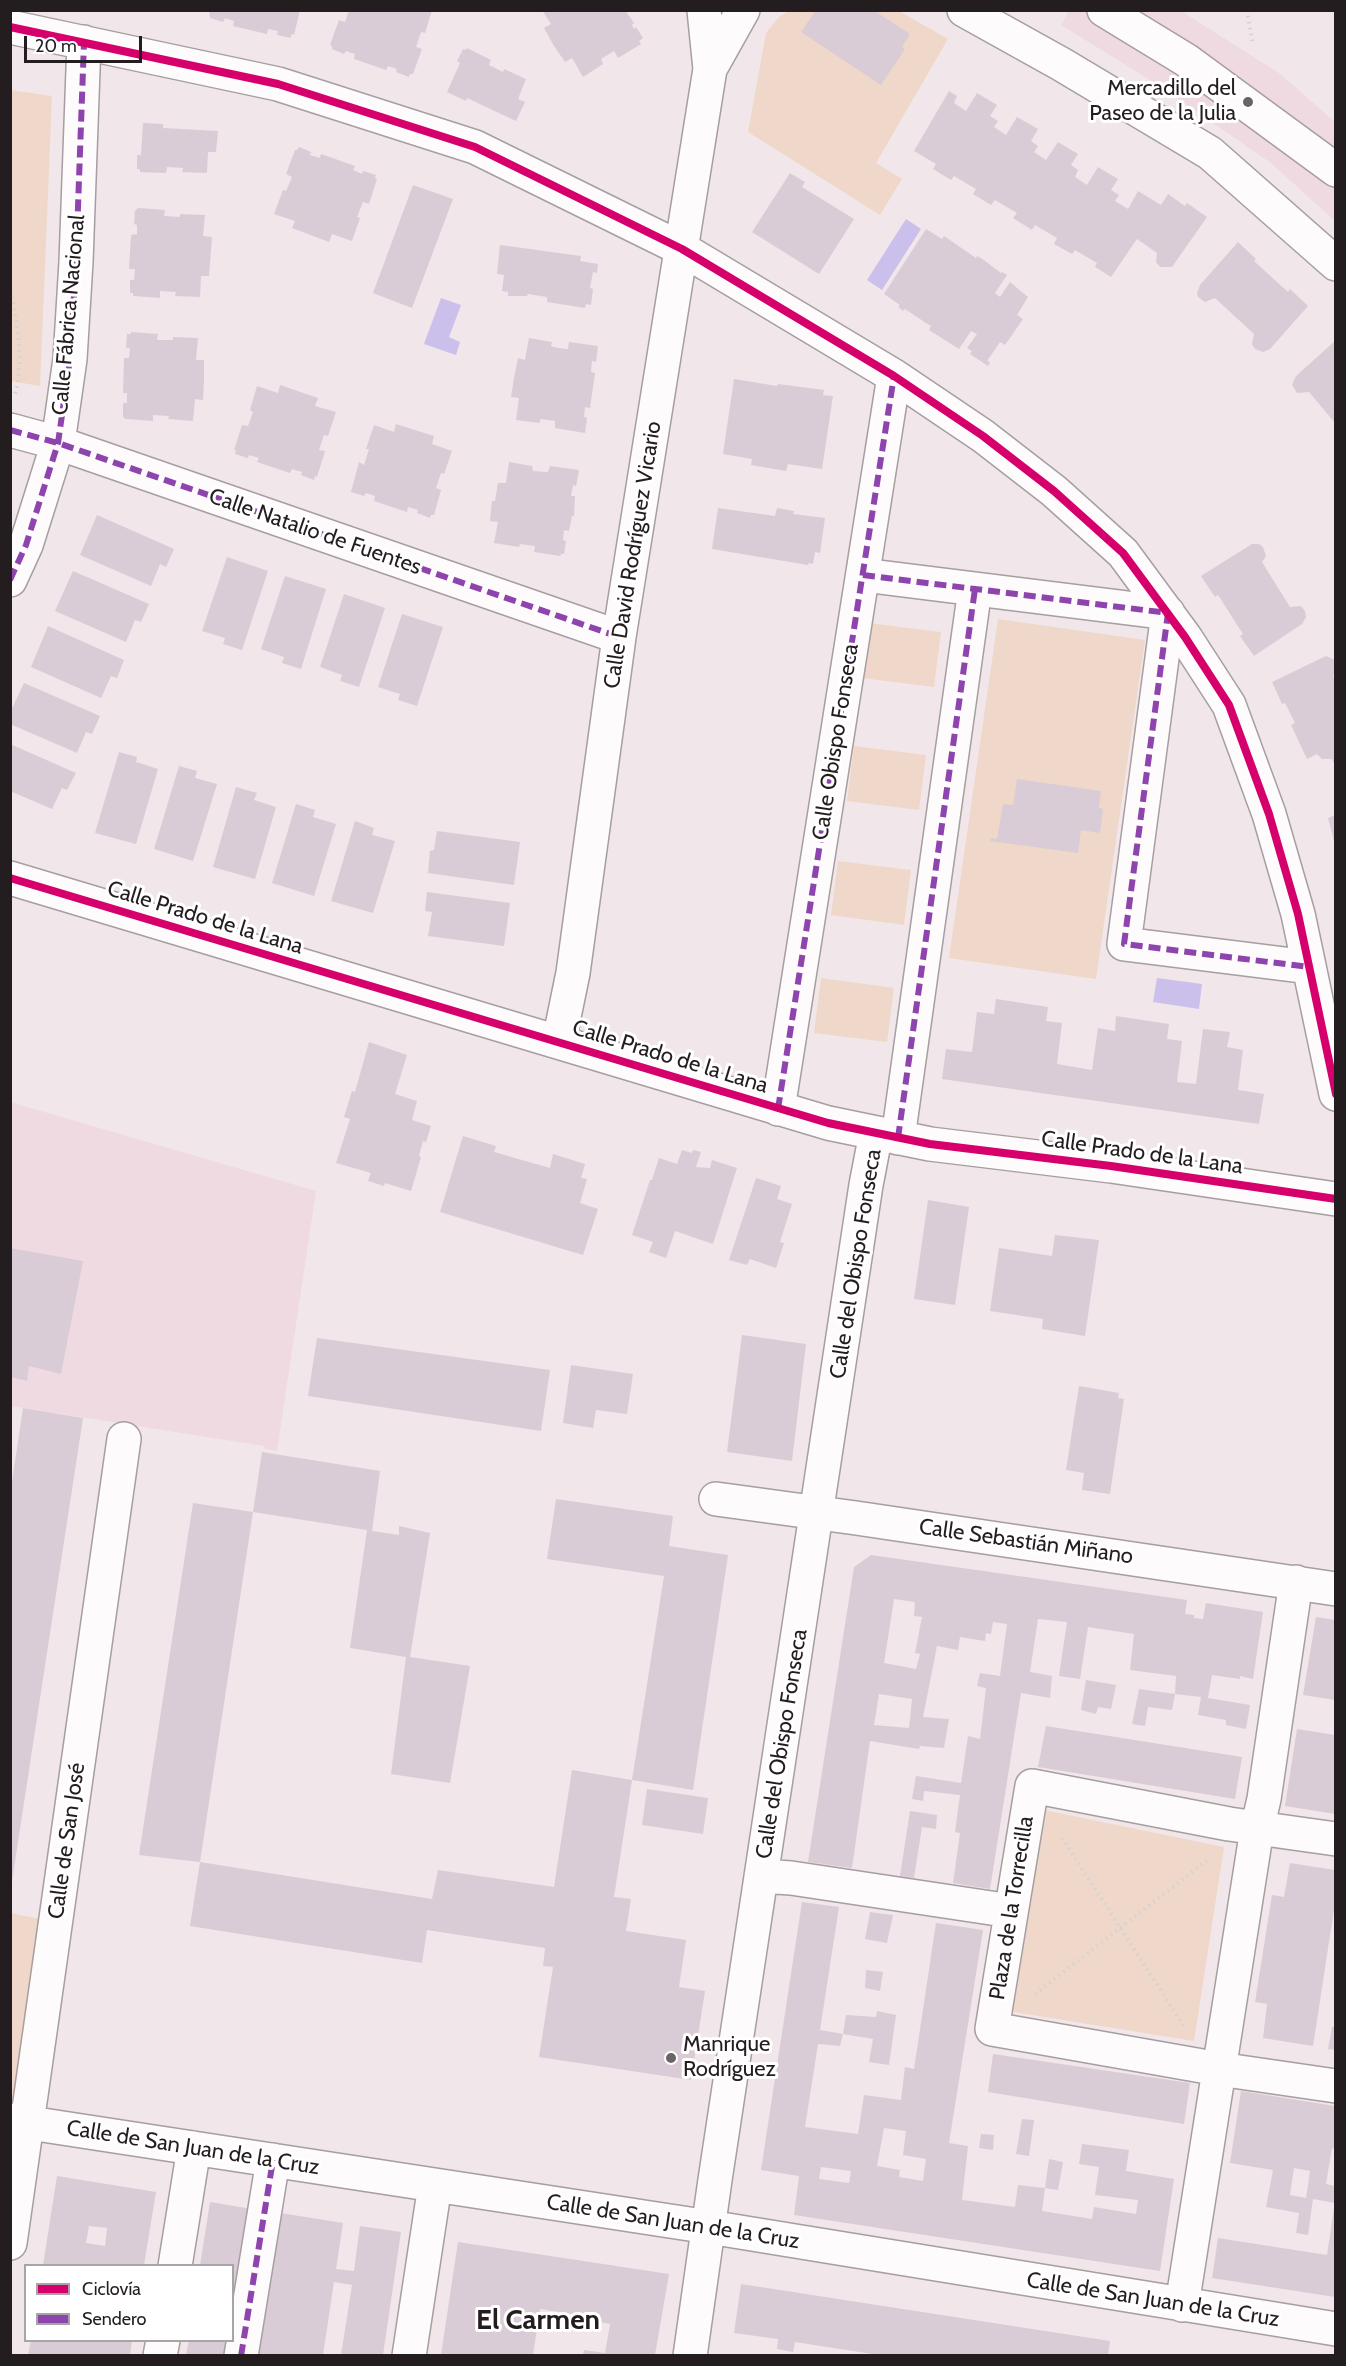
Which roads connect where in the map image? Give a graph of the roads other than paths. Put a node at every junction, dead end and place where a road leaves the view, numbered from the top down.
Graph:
1 (704, 10) edge
2 (743, 10) edge
3 (964, 10) edge
4 (1104, 10) edge
5 (10, 27) edge
6 (84, 42) junction
7 (710, 69) junction
8 (1335, 170) edge
9 (682, 249) junction
10 (1335, 264) edge
11 (894, 376) junction
12 (12, 418) edge
13 (57, 443) junction
14 (863, 575) junction
15 (10, 580) edge
16 (975, 589) junction
17 (1168, 613) junction
18 (619, 638) junction
19 (10, 878) edge
20 (1309, 967) junction
21 (559, 1041) junction
22 (1335, 1094) edge
23 (778, 1109) junction
24 (887, 1136) junction
25 (1335, 1198) edge
26 (123, 1439) dead end
27 (716, 1499) dead end
28 (817, 1513) junction
29 (1296, 1582) junction
30 (1335, 1589) edge
31 (1243, 1827) junction
32 (1335, 1839) edge
33 (761, 1876) junction
34 (1011, 1911) junction
35 (1206, 2066) junction
36 (1335, 2086) edge
37 (19, 2121) edge
38 (194, 2148) junction
39 (273, 2160) junction
40 (435, 2185) junction
41 (709, 2227) junction
42 (10, 2243) edge
43 (175, 2264) edge
44 (1182, 2305) junction
45 (1335, 2328) edge
46 (241, 2355) edge
47 (409, 2355) edge
48 (690, 2355) edge

1 - 7 street, Calle David Rodríguez Vicario
2 - 7 street, Calle David Rodríguez Vicario
3 - 10 street
4 - 8 street
5 - 6 street
6 - 9 street
6 - 13 street, Calle Fábrica Nacional
7 - 9 street, Calle David Rodríguez Vicario
9 - 11 street
9 - 18 street, Calle David Rodríguez Vicario
11 - 14 street, Calle Obispo Fonseca
11 - 17 street
12 - 13 street, Calle Natalio de Fuentes
13 - 15 street, Calle Fábrica Nacional
13 - 18 street, Calle Natalio de Fuentes
14 - 16 street
14 - 23 street, Calle Obispo Fonseca
16 - 17 street
16 - 24 street
17 - 20 street
17 - 20 street
18 - 21 street, Calle David Rodríguez Vicario
19 - 21 street, Calle Prado de la Lana
20 - 22 street
21 - 23 street, Calle Prado de la Lana
23 - 24 street, Calle Prado de la Lana
24 - 25 street, Calle Prado de la Lana
24 - 28 street, Calle del Obispo Fonseca
26 - 37 street, Calle de San José
27 - 28 street, Calle Sebastián Miñano
28 - 29 street, Calle Sebastián Miñano
28 - 33 street, Calle del Obispo Fonseca
29 - 30 street, Calle Sebastián Miñano
29 - 31 street
31 - 32 street, Plaza de la Torrecilla
31 - 34 street, Plaza de la Torrecilla
31 - 35 street
33 - 34 street
33 - 41 street, Calle del Obispo Fonseca
34 - 35 street, Plaza de la Torrecilla
35 - 36 street, Plaza de la Torrecilla
35 - 44 street
37 - 38 street, Calle de San Juan de la Cruz
37 - 42 street, Calle de San José
38 - 39 street, Calle de San Juan de la Cruz
38 - 43 street
39 - 40 street, Calle de San Juan de la Cruz
39 - 46 street
40 - 41 street, Calle de San Juan de la Cruz
40 - 47 street
41 - 44 street, Calle de San Juan de la Cruz
41 - 48 street, Calle del Obispo Fonseca
44 - 45 street, Calle de San Juan de la Cruz

